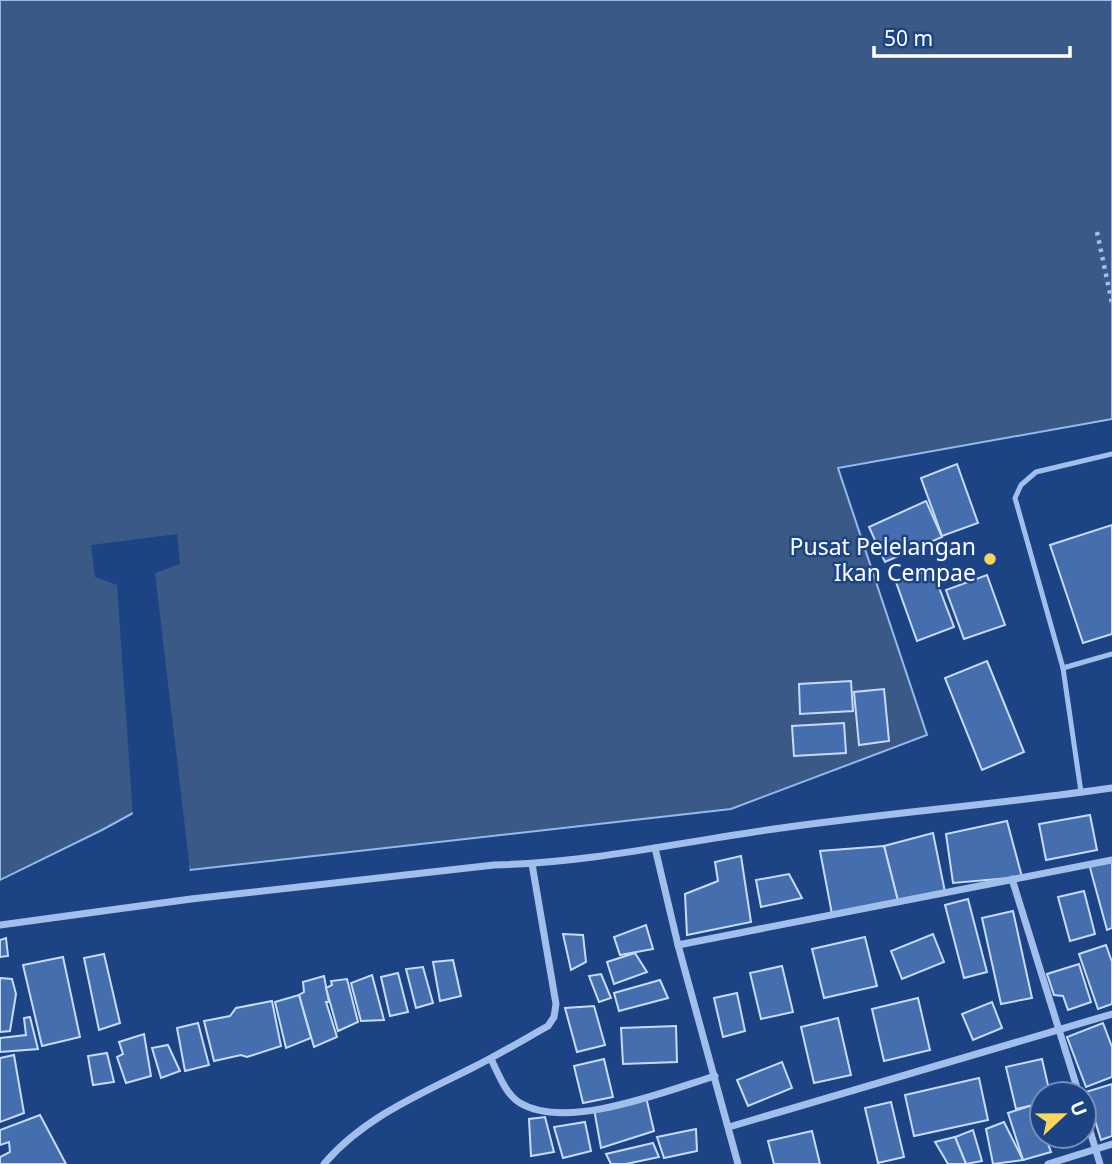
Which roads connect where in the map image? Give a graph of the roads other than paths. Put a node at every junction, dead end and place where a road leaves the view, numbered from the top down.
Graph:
1 (1112, 454) edge
2 (1112, 654) edge
3 (1063, 668) junction
4 (1112, 788) edge
5 (1081, 792) junction
6 (655, 848) junction
7 (1112, 860) edge
8 (533, 864) junction
9 (1012, 879) junction
10 (0, 925) edge
11 (678, 945) junction
12 (1112, 1014) edge
13 (1059, 1028) junction
14 (491, 1059) junction
15 (715, 1076) junction
16 (1075, 1080) edge
17 (729, 1127) junction
18 (1092, 1150) edge
19 (324, 1164) edge
20 (738, 1164) edge
21 (1048, 1164) edge

1 - 3 lane
2 - 3 lane
3 - 5 lane
4 - 5 street
5 - 6 street
6 - 8 street
6 - 11 street
7 - 9 street
8 - 10 street
8 - 14 street
9 - 11 street
9 - 13 street
11 - 15 street
12 - 13 street
13 - 16 street
13 - 17 street
14 - 15 street
14 - 19 street
15 - 17 street
17 - 20 street
18 - 21 street

